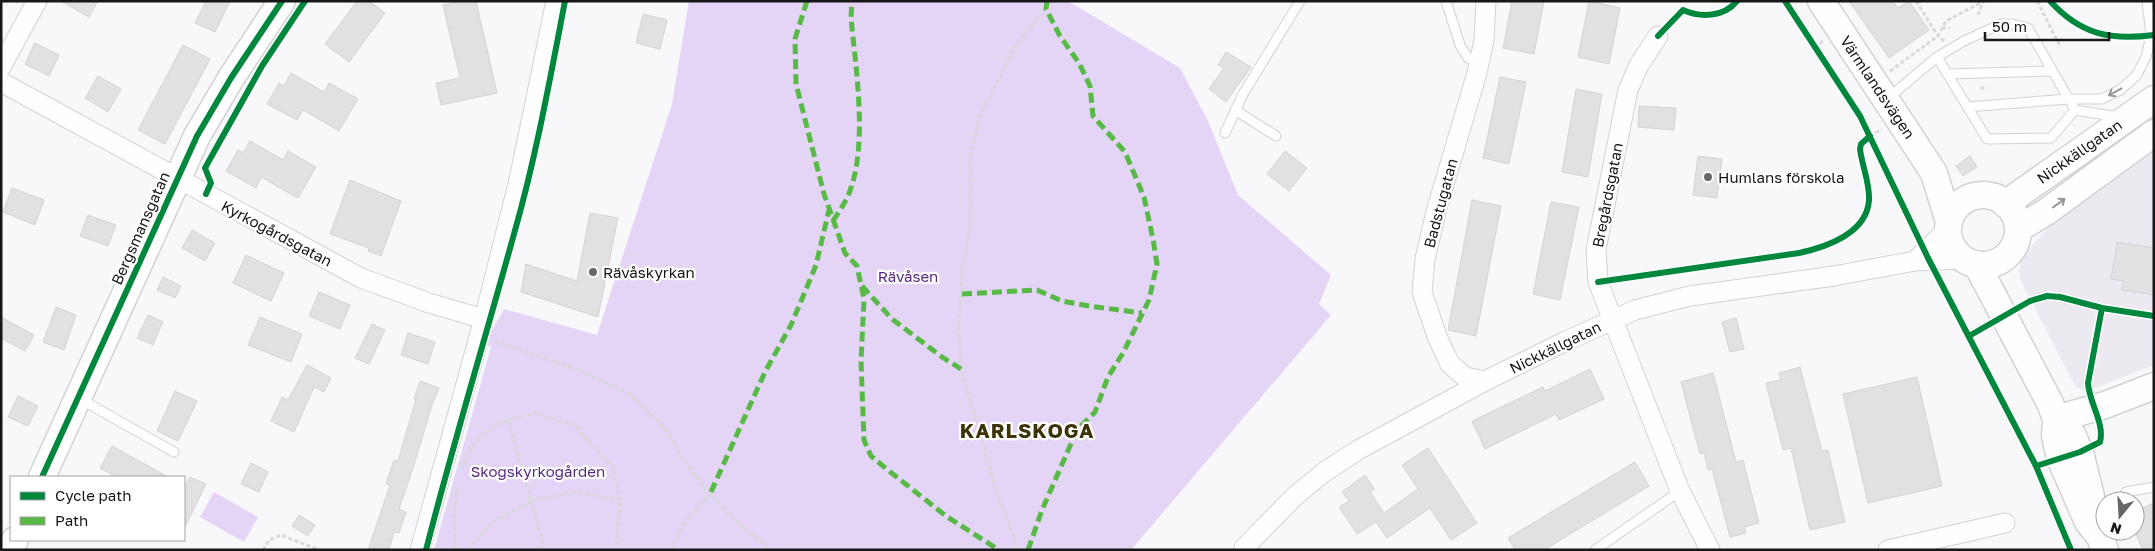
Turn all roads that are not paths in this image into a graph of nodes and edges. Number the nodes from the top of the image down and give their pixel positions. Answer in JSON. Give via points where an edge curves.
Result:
{"nodes":[{"id":1,"x":37,"y":1,"type":"edge"},
{"id":2,"x":282,"y":1,"type":"edge"},
{"id":3,"x":556,"y":1,"type":"edge"},
{"id":4,"x":1300,"y":1,"type":"edge"},
{"id":5,"x":1446,"y":1,"type":"edge"},
{"id":6,"x":1486,"y":1,"type":"edge"},
{"id":7,"x":1820,"y":1,"type":"edge"},
{"id":8,"x":2147,"y":1,"type":"edge"},
{"id":9,"x":1658,"y":36,"type":"dead end"},
{"id":10,"x":2150,"y":55,"type":"edge"},
{"id":11,"x":1937,"y":57,"type":"junction"},
{"id":12,"x":1480,"y":62,"type":"junction"},
{"id":13,"x":1,"y":67,"type":"edge"},
{"id":14,"x":2052,"y":71,"type":"junction"},
{"id":15,"x":1947,"y":74,"type":"junction"},
{"id":16,"x":1,"y":82,"type":"edge"},
{"id":17,"x":2068,"y":99,"type":"junction"},
{"id":18,"x":1886,"y":100,"type":"junction"},
{"id":19,"x":1967,"y":107,"type":"junction"},
{"id":20,"x":1235,"y":110,"type":"junction"},
{"id":21,"x":2075,"y":110,"type":"junction"},
{"id":22,"x":2144,"y":118,"type":"edge"},
{"id":23,"x":1225,"y":133,"type":"dead end"},
{"id":24,"x":1276,"y":136,"type":"dead end"},
{"id":25,"x":1934,"y":173,"type":"junction"},
{"id":26,"x":176,"y":178,"type":"junction"},
{"id":27,"x":1994,"y":200,"type":"junction"},
{"id":28,"x":1949,"y":225,"type":"junction"},
{"id":29,"x":2018,"y":229,"type":"junction"},
{"id":30,"x":2006,"y":256,"type":"junction"},
{"id":31,"x":1916,"y":261,"type":"junction"},
{"id":32,"x":1970,"y":262,"type":"junction"},
{"id":33,"x":484,"y":319,"type":"junction"},
{"id":34,"x":1612,"y":320,"type":"junction"},
{"id":35,"x":1485,"y":381,"type":"junction"},
{"id":36,"x":2154,"y":386,"type":"edge"},
{"id":37,"x":77,"y":398,"type":"junction"},
{"id":38,"x":2053,"y":411,"type":"junction"},
{"id":39,"x":174,"y":452,"type":"dead end"},
{"id":40,"x":42,"y":476,"type":"edge"},
{"id":41,"x":2154,"y":487,"type":"edge"},
{"id":42,"x":1680,"y":491,"type":"junction"},
{"id":43,"x":2132,"y":491,"type":"edge"},
{"id":44,"x":2005,"y":523,"type":"dead end"},
{"id":45,"x":2103,"y":543,"type":"edge"},
{"id":46,"x":1245,"y":549,"type":"edge"},
{"id":47,"x":420,"y":550,"type":"edge"},
{"id":48,"x":1595,"y":550,"type":"edge"},
{"id":49,"x":1710,"y":550,"type":"edge"},
{"id":50,"x":1888,"y":550,"type":"edge"}],
"edges":[{"from":1,"to":13,"type":"street"},
{"from":2,"to":26,"type":"street","name":"Bergsmansgatan","via":[[231,78]]},
{"from":3,"to":33,"type":"street","via":[[519,180]]},
{"from":4,"to":20,"type":"lane"},
{"from":5,"to":12,"type":"lane","via":[[1460,45],[1468,58]]},
{"from":6,"to":12,"type":"street","name":"Badstugatan"},
{"from":7,"to":18,"type":"street","name":"Värmlandsvägen"},
{"from":8,"to":10,"type":"lane"},
{"from":9,"to":34,"type":"street","name":"Bregårdsgatan","via":[[1639,65],[1628,90],[1596,250],[1598,282]]},
{"from":10,"to":17,"type":"lane","one_way":true,"via":[[2136,76],[2120,90],[2102,99]]},
{"from":11,"to":14,"type":"lane","via":[[2001,24],[2012,24],[2028,28]]},
{"from":11,"to":15,"type":"lane"},
{"from":11,"to":18,"type":"lane"},
{"from":12,"to":35,"type":"street","name":"Badstugatan","via":[[1437,208],[1425,259],[1422,292],[1450,364],[1466,377]]},
{"from":14,"to":15,"type":"lane"},
{"from":14,"to":17,"type":"lane"},
{"from":15,"to":19,"type":"lane"},
{"from":16,"to":26,"type":"street","name":"Kyrkogårdsgatan"},
{"from":17,"to":19,"type":"lane"},
{"from":17,"to":21,"type":"lane"},
{"from":18,"to":25,"type":"street","name":"Värmlandsvägen"},
{"from":19,"to":21,"type":"lane","via":[[1987,139],[2051,138]]},
{"from":20,"to":23,"type":"lane"},
{"from":20,"to":24,"type":"lane"},
{"from":21,"to":22,"type":"lane"},
{"from":22,"to":27,"type":"street","name":"Nickkällgatan"},
{"from":29,"to":22,"type":"street","name":"Nickkällgatan","one_way":true,"via":[[2046,212]]},
{"from":25,"to":27,"type":"street","name":"Värmlandsvägen","via":[[1954,185]]},
{"from":25,"to":28,"type":"street","name":"Värmlandsvägen"},
{"from":26,"to":33,"type":"street","name":"Kyrkogårdsgatan","via":[[361,278]]},
{"from":26,"to":37,"type":"street","name":"Bergsmansgatan"},
{"from":27,"to":28,"type":"street","via":[[1971,198],[1960,204]]},
{"from":27,"to":29,"type":"street","via":[[2014,216]]},
{"from":28,"to":31,"type":"street"},
{"from":28,"to":32,"type":"street","via":[[1952,246]]},
{"from":29,"to":30,"type":"street","via":[[2015,243]]},
{"from":30,"to":32,"type":"street","via":[[1988,265]]},
{"from":30,"to":38,"type":"street","via":[[2003,285],[2043,369]]},
{"from":31,"to":32,"type":"street","name":"Nickkällgatan"},
{"from":31,"to":34,"type":"street","name":"Nickkällgatan","via":[[1690,296],[1634,310]]},
{"from":32,"to":38,"type":"street"},
{"from":33,"to":47,"type":"street"},
{"from":34,"to":35,"type":"street","name":"Nickkällgatan"},
{"from":34,"to":42,"type":"street","name":"Bregårdsgatan"},
{"from":35,"to":46,"type":"street","name":"Nickkällgatan","via":[[1403,424],[1324,473],[1294,497]]},
{"from":36,"to":38,"type":"street","via":[[2105,406]]},
{"from":37,"to":39,"type":"lane"},
{"from":37,"to":40,"type":"street","name":"Bergsmansgatan"},
{"from":38,"to":45,"type":"street","via":[[2060,458],[2088,522]]},
{"from":41,"to":43,"type":"lane"},
{"from":42,"to":48,"type":"lane"},
{"from":42,"to":49,"type":"street","name":"Bregårdsgatan"},
{"from":44,"to":50,"type":"street"}]}
